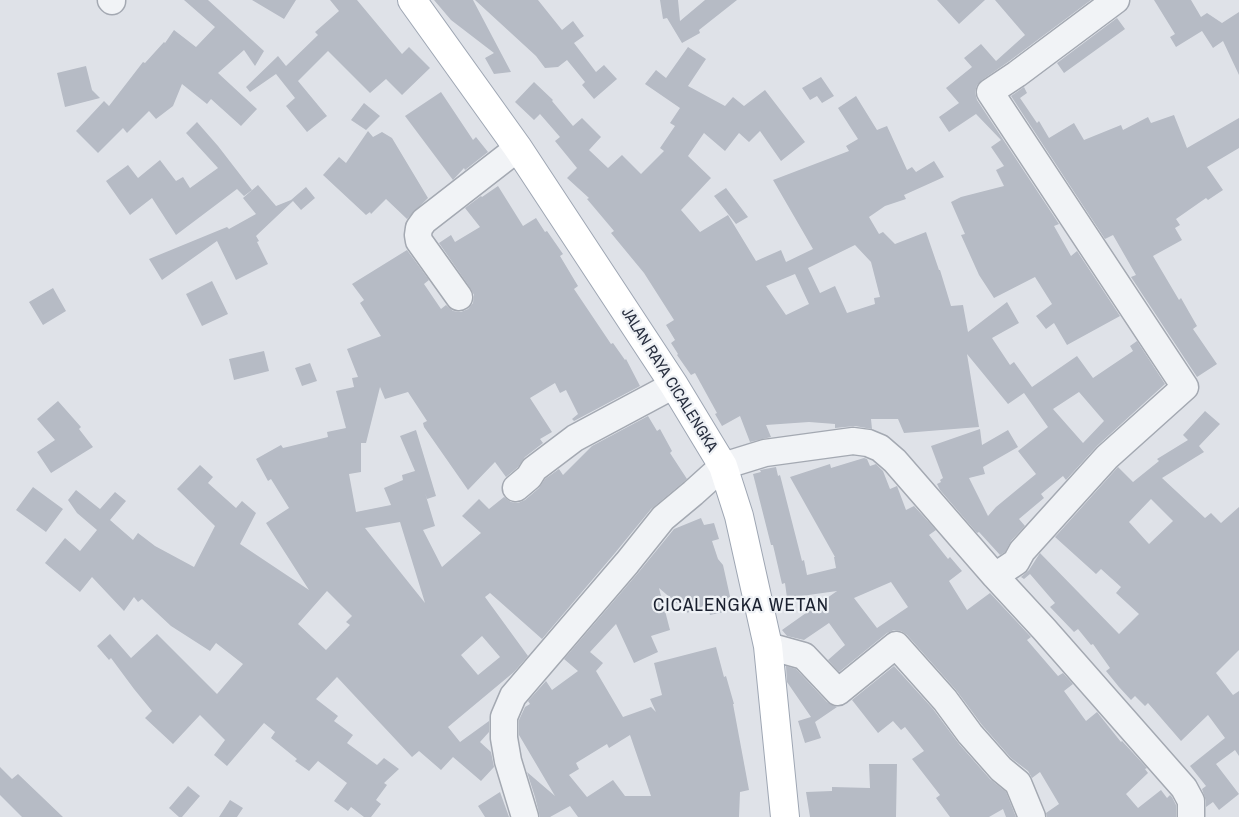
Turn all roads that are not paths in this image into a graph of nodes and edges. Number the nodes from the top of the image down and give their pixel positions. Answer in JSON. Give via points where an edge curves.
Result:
{"nodes":[{"id":1,"x":412,"y":0,"type":"edge"},
{"id":2,"x":1116,"y":0,"type":"edge"},
{"id":3,"x":518,"y":148,"type":"junction"},
{"id":4,"x":459,"y":297,"type":"dead end"},
{"id":5,"x":674,"y":385,"type":"junction"},
{"id":6,"x":723,"y":466,"type":"junction"},
{"id":7,"x":516,"y":488,"type":"dead end"},
{"id":8,"x":995,"y":576,"type":"junction"},
{"id":9,"x":768,"y":646,"type":"junction"},
{"id":10,"x":525,"y":817,"type":"edge"},
{"id":11,"x":785,"y":817,"type":"edge"},
{"id":12,"x":1032,"y":817,"type":"edge"},
{"id":13,"x":1191,"y":817,"type":"edge"}],
"edges":[{"from":1,"to":3,"type":"main road","name":"JALAN RAYA CICALENGKA"},
{"from":2,"to":8,"type":"street","via":[[990,92],[1185,386],[1107,457],[1022,551],[1016,562]]},
{"from":3,"to":4,"type":"street","via":[[419,228],[419,241]]},
{"from":3,"to":5,"type":"main road","name":"JALAN RAYA CICALENGKA"},
{"from":5,"to":6,"type":"main road","name":"JALAN RAYA CICALENGKA"},
{"from":5,"to":7,"type":"street","via":[[575,438],[534,469]]},
{"from":6,"to":8,"type":"street","via":[[773,452],[853,441],[868,443],[895,461]]},
{"from":6,"to":9,"type":"main road","name":"JALAN RAYA CICALENGKA","via":[[739,516]]},
{"from":6,"to":10,"type":"street","via":[[663,518],[513,696],[504,717],[504,738]]},
{"from":8,"to":13,"type":"street","via":[[1184,788],[1191,801]]},
{"from":9,"to":11,"type":"main road","name":"JALAN RAYA CICALENGKA"},
{"from":9,"to":12,"type":"street","via":[[804,656],[838,692],[896,645],[945,700],[970,734],[1018,783]]}]}
